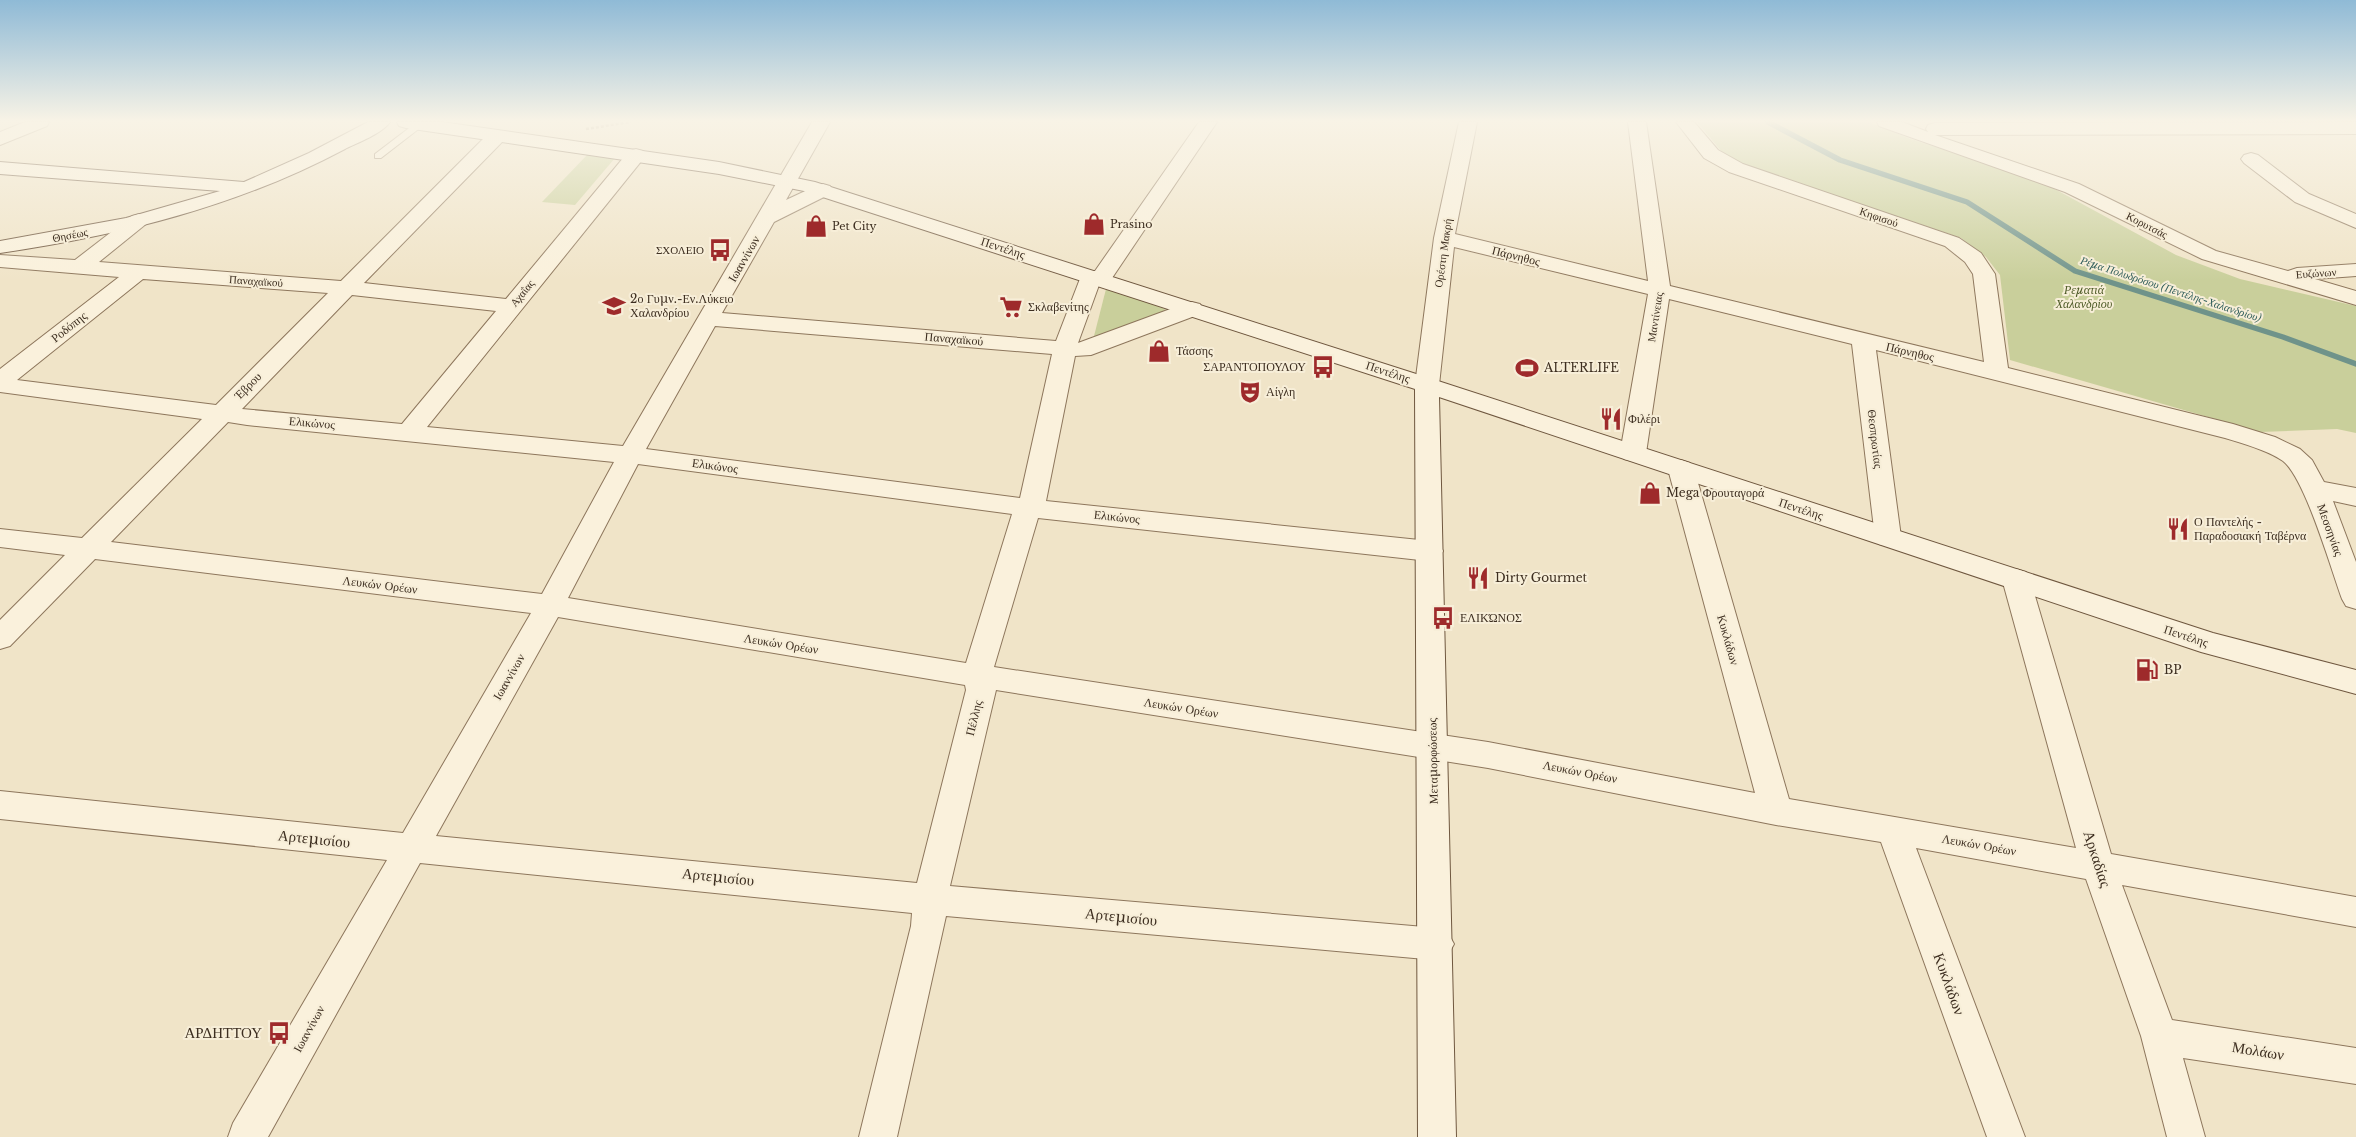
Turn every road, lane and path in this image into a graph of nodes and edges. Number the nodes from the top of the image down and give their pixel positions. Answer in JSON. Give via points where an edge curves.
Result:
{"nodes":[{"id":1,"x":93,"y":175,"type":"edge"},
{"id":2,"x":275,"y":175,"type":"edge"},
{"id":3,"x":458,"y":175,"type":"edge"},
{"id":4,"x":620,"y":175,"type":"edge"},
{"id":5,"x":753,"y":175,"type":"edge"},
{"id":6,"x":791,"y":175,"type":"edge"},
{"id":7,"x":1170,"y":175,"type":"edge"},
{"id":8,"x":1457,"y":175,"type":"edge"},
{"id":9,"x":1644,"y":175,"type":"edge"},
{"id":10,"x":1757,"y":175,"type":"edge"},
{"id":11,"x":2040,"y":175,"type":"edge"},
{"id":12,"x":2271,"y":175,"type":"edge"},
{"id":13,"x":788,"y":181,"type":"junction"},
{"id":14,"x":249,"y":187,"type":"junction"},
{"id":15,"x":823,"y":190,"type":"junction"},
{"id":16,"x":768,"y":217,"type":"junction"},
{"id":17,"x":139,"y":220,"type":"junction"},
{"id":18,"x":2356,"y":222,"type":"edge"},
{"id":19,"x":1444,"y":238,"type":"junction"},
{"id":20,"x":0,"y":247,"type":"edge"},
{"id":21,"x":0,"y":261,"type":"edge"},
{"id":22,"x":80,"y":267,"type":"junction"},
{"id":23,"x":2356,"y":270,"type":"edge"},
{"id":24,"x":138,"y":272,"type":"junction"},
{"id":25,"x":2275,"y":276,"type":"junction"},
{"id":26,"x":1096,"y":277,"type":"junction"},
{"id":27,"x":346,"y":288,"type":"junction"},
{"id":28,"x":1660,"y":290,"type":"junction"},
{"id":29,"x":2356,"y":298,"type":"edge"},
{"id":30,"x":512,"y":306,"type":"junction"},
{"id":31,"x":1192,"y":309,"type":"junction"},
{"id":32,"x":709,"y":319,"type":"junction"},
{"id":33,"x":1863,"y":341,"type":"junction"},
{"id":34,"x":1065,"y":348,"type":"junction"},
{"id":35,"x":1997,"y":372,"type":"junction"},
{"id":36,"x":0,"y":383,"type":"edge"},
{"id":37,"x":1427,"y":385,"type":"junction"},
{"id":38,"x":221,"y":413,"type":"junction"},
{"id":39,"x":409,"y":432,"type":"junction"},
{"id":40,"x":1633,"y":453,"type":"junction"},
{"id":41,"x":630,"y":455,"type":"junction"},
{"id":42,"x":1681,"y":469,"type":"junction"},
{"id":43,"x":2315,"y":489,"type":"junction"},
{"id":44,"x":2356,"y":497,"type":"edge"},
{"id":45,"x":1030,"y":508,"type":"junction"},
{"id":46,"x":1888,"y":537,"type":"junction"},
{"id":47,"x":0,"y":538,"type":"edge"},
{"id":48,"x":88,"y":548,"type":"junction"},
{"id":49,"x":1429,"y":551,"type":"junction"},
{"id":50,"x":2016,"y":579,"type":"junction"},
{"id":51,"x":2356,"y":599,"type":"edge"},
{"id":52,"x":550,"y":605,"type":"junction"},
{"id":53,"x":0,"y":638,"type":"edge"},
{"id":54,"x":977,"y":676,"type":"junction"},
{"id":55,"x":2356,"y":682,"type":"edge"},
{"id":56,"x":1433,"y":746,"type":"junction"},
{"id":57,"x":0,"y":805,"type":"edge"},
{"id":58,"x":1776,"y":811,"type":"junction"},
{"id":59,"x":1893,"y":830,"type":"junction"},
{"id":60,"x":410,"y":849,"type":"junction"},
{"id":61,"x":2098,"y":867,"type":"junction"},
{"id":62,"x":930,"y":898,"type":"junction"},
{"id":63,"x":2356,"y":912,"type":"edge"},
{"id":64,"x":1436,"y":944,"type":"junction"},
{"id":65,"x":2159,"y":1036,"type":"junction"},
{"id":66,"x":2356,"y":1066,"type":"edge"},
{"id":67,"x":248,"y":1137,"type":"edge"},
{"id":68,"x":878,"y":1137,"type":"edge"},
{"id":69,"x":1437,"y":1137,"type":"edge"},
{"id":70,"x":2006,"y":1137,"type":"edge"},
{"id":71,"x":2186,"y":1137,"type":"edge"}],
"edges":[{"from":1,"to":14,"type":"street"},
{"from":2,"to":14,"type":"street","name":"Θησέως"},
{"from":3,"to":27,"type":"street","name":"Έβρου"},
{"from":4,"to":30,"type":"street","name":"Αχαΐας"},
{"from":5,"to":13,"type":"street","name":"Πεντέλης"},
{"from":6,"to":13,"type":"street","name":"Ιωαννίνων"},
{"from":7,"to":26,"type":"street","name":"Πέλλης"},
{"from":8,"to":19,"type":"street","name":"Ορέστη Μακρή"},
{"from":9,"to":28,"type":"street","name":"Μαντίνειας"},
{"from":10,"to":35,"type":"street","name":"Κηφισού","via":[[1952,242],[1973,258],[1984,274]]},
{"from":11,"to":25,"type":"street","name":"Κορυτσάς","via":[[2194,249]]},
{"from":12,"to":18,"type":"street","via":[[2302,198]]},
{"from":13,"to":15,"type":"street","name":"Πεντέλης"},
{"from":13,"to":16,"type":"street","name":"Ιωαννίνων"},
{"from":14,"to":17,"type":"street","name":"Θησέως"},
{"from":15,"to":16,"type":"street"},
{"from":15,"to":26,"type":"street","name":"Πεντέλης"},
{"from":16,"to":32,"type":"street","name":"Ιωαννίνων"},
{"from":17,"to":20,"type":"street","name":"Θησέως"},
{"from":17,"to":22,"type":"street","name":"Θησέως"},
{"from":19,"to":28,"type":"street","name":"Πάρνηθος"},
{"from":19,"to":37,"type":"street","name":"Ορέστη Μακρή"},
{"from":21,"to":22,"type":"street","name":"Παναχαϊκού"},
{"from":22,"to":24,"type":"street","name":"Παναχαϊκού"},
{"from":23,"to":25,"type":"street","name":"Ευζώνων"},
{"from":24,"to":27,"type":"street","name":"Παναχαϊκού"},
{"from":24,"to":36,"type":"street","name":"Ροδόπης"},
{"from":25,"to":29,"type":"street","name":"Κορυτσάς"},
{"from":26,"to":31,"type":"street","name":"Πεντέλης"},
{"from":26,"to":34,"type":"street","name":"Πέλλης"},
{"from":27,"to":30,"type":"street","name":"Παναχαϊκού"},
{"from":27,"to":38,"type":"street","name":"Έβρου"},
{"from":28,"to":33,"type":"street","name":"Πάρνηθος"},
{"from":28,"to":40,"type":"street","name":"Μαντίνειας"},
{"from":30,"to":39,"type":"street","name":"Αχαΐας"},
{"from":31,"to":34,"type":"street","name":"Παναχαϊκού","via":[[1090,348]]},
{"from":31,"to":37,"type":"street","name":"Πεντέλης"},
{"from":32,"to":34,"type":"street","name":"Παναχαϊκού"},
{"from":32,"to":41,"type":"street","name":"Ιωαννίνων"},
{"from":33,"to":35,"type":"street","name":"Πάρνηθος"},
{"from":33,"to":46,"type":"street","name":"Θεσπρωτίας"},
{"from":34,"to":45,"type":"street","name":"Πέλλης"},
{"from":35,"to":43,"type":"street","name":"Πάρνηθος","via":[[2266,443],[2291,455],[2303,466]]},
{"from":36,"to":38,"type":"street","name":"Ελικώνος"},
{"from":37,"to":40,"type":"street","name":"Πεντέλης"},
{"from":37,"to":49,"type":"street","name":"Μεταμορφώσεως"},
{"from":38,"to":39,"type":"street","name":"Ελικώνος"},
{"from":38,"to":48,"type":"street","name":"Έβρου"},
{"from":39,"to":41,"type":"street","name":"Ελικώνος"},
{"from":40,"to":42,"type":"street","name":"Πεντέλης"},
{"from":41,"to":45,"type":"street","name":"Ελικώνος"},
{"from":41,"to":52,"type":"street","name":"Ιωαννίνων"},
{"from":42,"to":46,"type":"street","name":"Πεντέλης"},
{"from":42,"to":58,"type":"street","name":"Κυκλάδων"},
{"from":43,"to":44,"type":"street"},
{"from":43,"to":51,"type":"street","name":"Μεσσηνίας"},
{"from":45,"to":49,"type":"street","name":"Ελικώνος"},
{"from":45,"to":54,"type":"street","name":"Πέλλης","via":[[1023,518]]},
{"from":46,"to":50,"type":"street","name":"Πεντέλης"},
{"from":47,"to":48,"type":"street","name":"Λευκών Ορέων"},
{"from":48,"to":52,"type":"street","name":"Λευκών Ορέων"},
{"from":48,"to":53,"type":"street","name":"Έβρου"},
{"from":49,"to":56,"type":"street","name":"Μεταμορφώσεως"},
{"from":50,"to":55,"type":"street","name":"Πεντέλης","via":[[2210,644]]},
{"from":50,"to":61,"type":"street","name":"Αρκαδίας"},
{"from":52,"to":54,"type":"street","name":"Λευκών Ορέων"},
{"from":52,"to":60,"type":"street","name":"Ιωαννίνων"},
{"from":54,"to":56,"type":"street","name":"Λευκών Ορέων"},
{"from":54,"to":62,"type":"street","name":"Πέλλης","via":[[981,690]]},
{"from":56,"to":58,"type":"street","name":"Λευκών Ορέων"},
{"from":56,"to":64,"type":"street","name":"Μεταμορφώσεως"},
{"from":57,"to":60,"type":"street","name":"Αρτεμισίου"},
{"from":58,"to":59,"type":"street","name":"Λευκών Ορέων"},
{"from":59,"to":61,"type":"street","name":"Λευκών Ορέων"},
{"from":59,"to":70,"type":"street","name":"Κυκλάδων"},
{"from":60,"to":62,"type":"street","name":"Αρτεμισίου"},
{"from":60,"to":67,"type":"street","name":"Ιωαννίνων"},
{"from":61,"to":63,"type":"street","name":"Λευκών Ορέων"},
{"from":61,"to":65,"type":"street","name":"Αρκαδίας"},
{"from":62,"to":64,"type":"street","name":"Αρτεμισίου"},
{"from":62,"to":68,"type":"street","name":"Πέλλης","via":[[928,926]]},
{"from":64,"to":69,"type":"street","name":"Μεταμορφώσεως"},
{"from":65,"to":66,"type":"street","name":"Μολάων"},
{"from":65,"to":71,"type":"street","name":"Αρκαδίας"}]}
